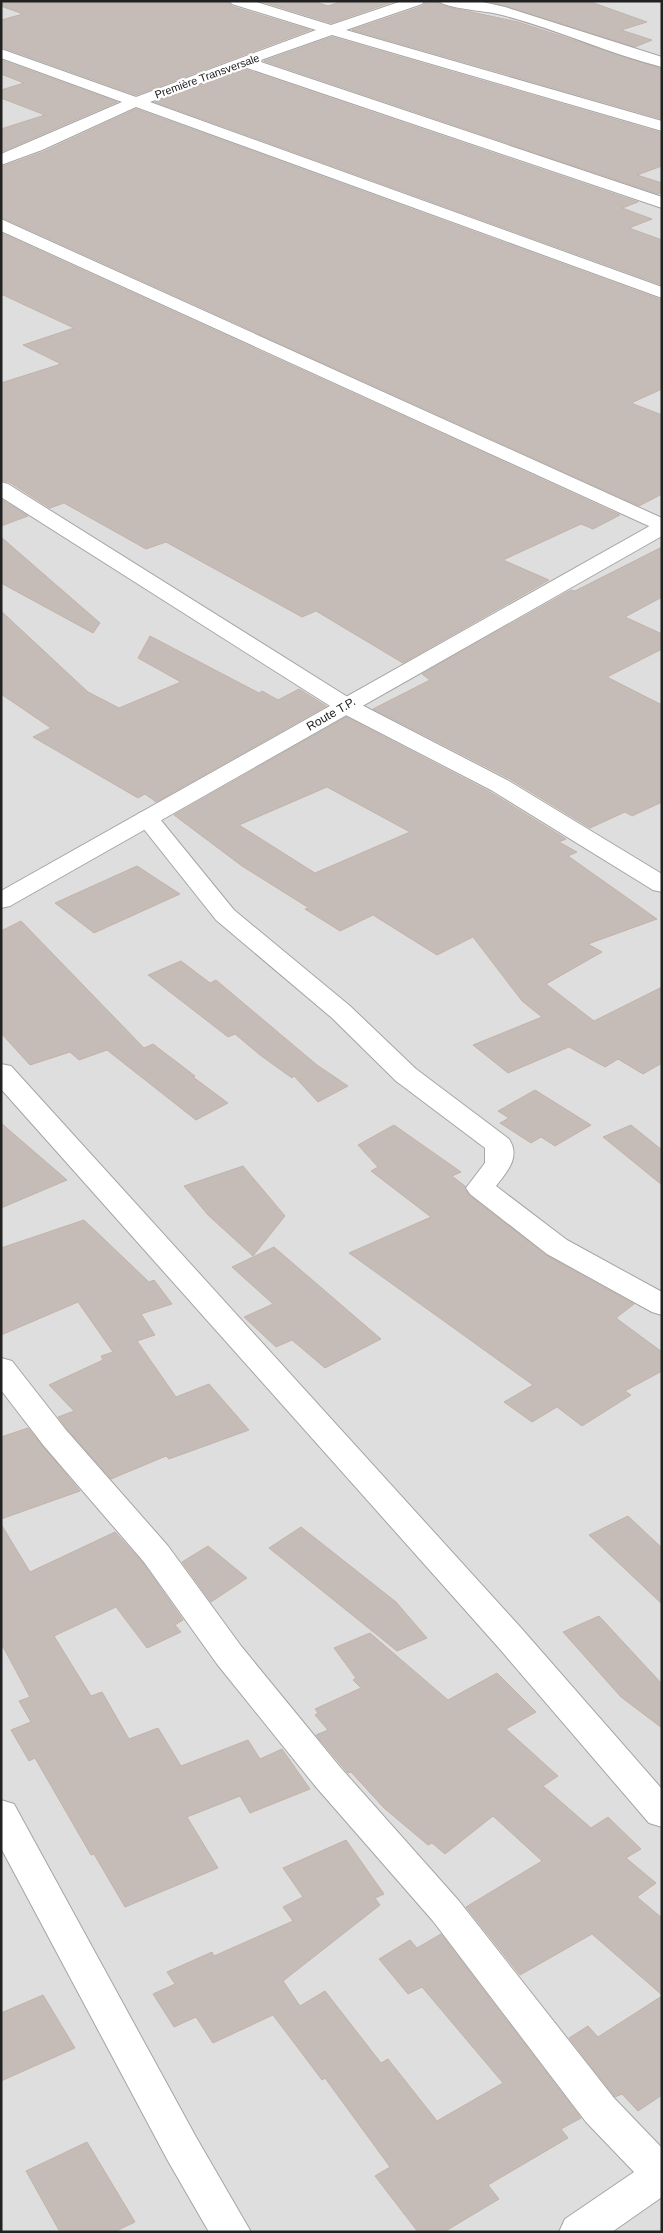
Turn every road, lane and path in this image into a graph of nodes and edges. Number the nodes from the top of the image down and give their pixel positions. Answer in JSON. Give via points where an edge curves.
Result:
{"nodes":[{"id":1,"x":237,"y":1,"type":"edge"},
{"id":2,"x":417,"y":1,"type":"edge"},
{"id":3,"x":446,"y":1,"type":"edge"},
{"id":4,"x":328,"y":31,"type":"junction"},
{"id":5,"x":1,"y":53,"type":"edge"},
{"id":6,"x":244,"y":62,"type":"junction"},
{"id":7,"x":662,"y":62,"type":"edge"},
{"id":8,"x":136,"y":102,"type":"junction"},
{"id":9,"x":662,"y":126,"type":"edge"},
{"id":10,"x":1,"y":160,"type":"edge"},
{"id":11,"x":662,"y":202,"type":"edge"},
{"id":12,"x":1,"y":224,"type":"edge"},
{"id":13,"x":662,"y":293,"type":"edge"},
{"id":14,"x":1,"y":488,"type":"edge"},
{"id":15,"x":662,"y":526,"type":"edge"},
{"id":16,"x":346,"y":706,"type":"junction"},
{"id":17,"x":147,"y":818,"type":"junction"},
{"id":18,"x":662,"y":885,"type":"edge"},
{"id":19,"x":1,"y":901,"type":"edge"},
{"id":20,"x":1,"y":1072,"type":"edge"},
{"id":21,"x":662,"y":1305,"type":"edge"},
{"id":22,"x":1,"y":1368,"type":"edge"},
{"id":23,"x":662,"y":1813,"type":"edge"},
{"id":24,"x":1,"y":1814,"type":"edge"},
{"id":25,"x":662,"y":2175,"type":"edge"},
{"id":26,"x":231,"y":2232,"type":"edge"},
{"id":27,"x":579,"y":2232,"type":"edge"}],
"edges":[{"from":1,"to":4,"type":"street"},
{"from":2,"to":4,"type":"street","name":"Première Transversale"},
{"from":3,"to":7,"type":"street","via":[[470,3],[509,14]]},
{"from":4,"to":6,"type":"street","name":"Première Transversale"},
{"from":4,"to":9,"type":"street"},
{"from":5,"to":8,"type":"street"},
{"from":6,"to":8,"type":"street","name":"Première Transversale"},
{"from":6,"to":11,"type":"street"},
{"from":8,"to":10,"type":"street","name":"Première Transversale"},
{"from":8,"to":13,"type":"street"},
{"from":12,"to":15,"type":"street"},
{"from":14,"to":16,"type":"street"},
{"from":15,"to":16,"type":"street","name":"Route T.P."},
{"from":16,"to":17,"type":"street","name":"Route T.P."},
{"from":16,"to":18,"type":"street","via":[[499,786]]},
{"from":17,"to":19,"type":"street","name":"Route T.P."},
{"from":17,"to":21,"type":"street","via":[[225,916],[341,1012],[406,1075],[499,1145],[499,1164],[480,1188],[557,1247]]},
{"from":20,"to":23,"type":"street","via":[[510,1638]]},
{"from":22,"to":25,"type":"street","via":[[55,1438],[156,1554],[229,1655],[322,1770],[446,1911],[600,2110]]},
{"from":24,"to":26,"type":"street","via":[[182,2149]]},
{"from":25,"to":27,"type":"street"}]}
